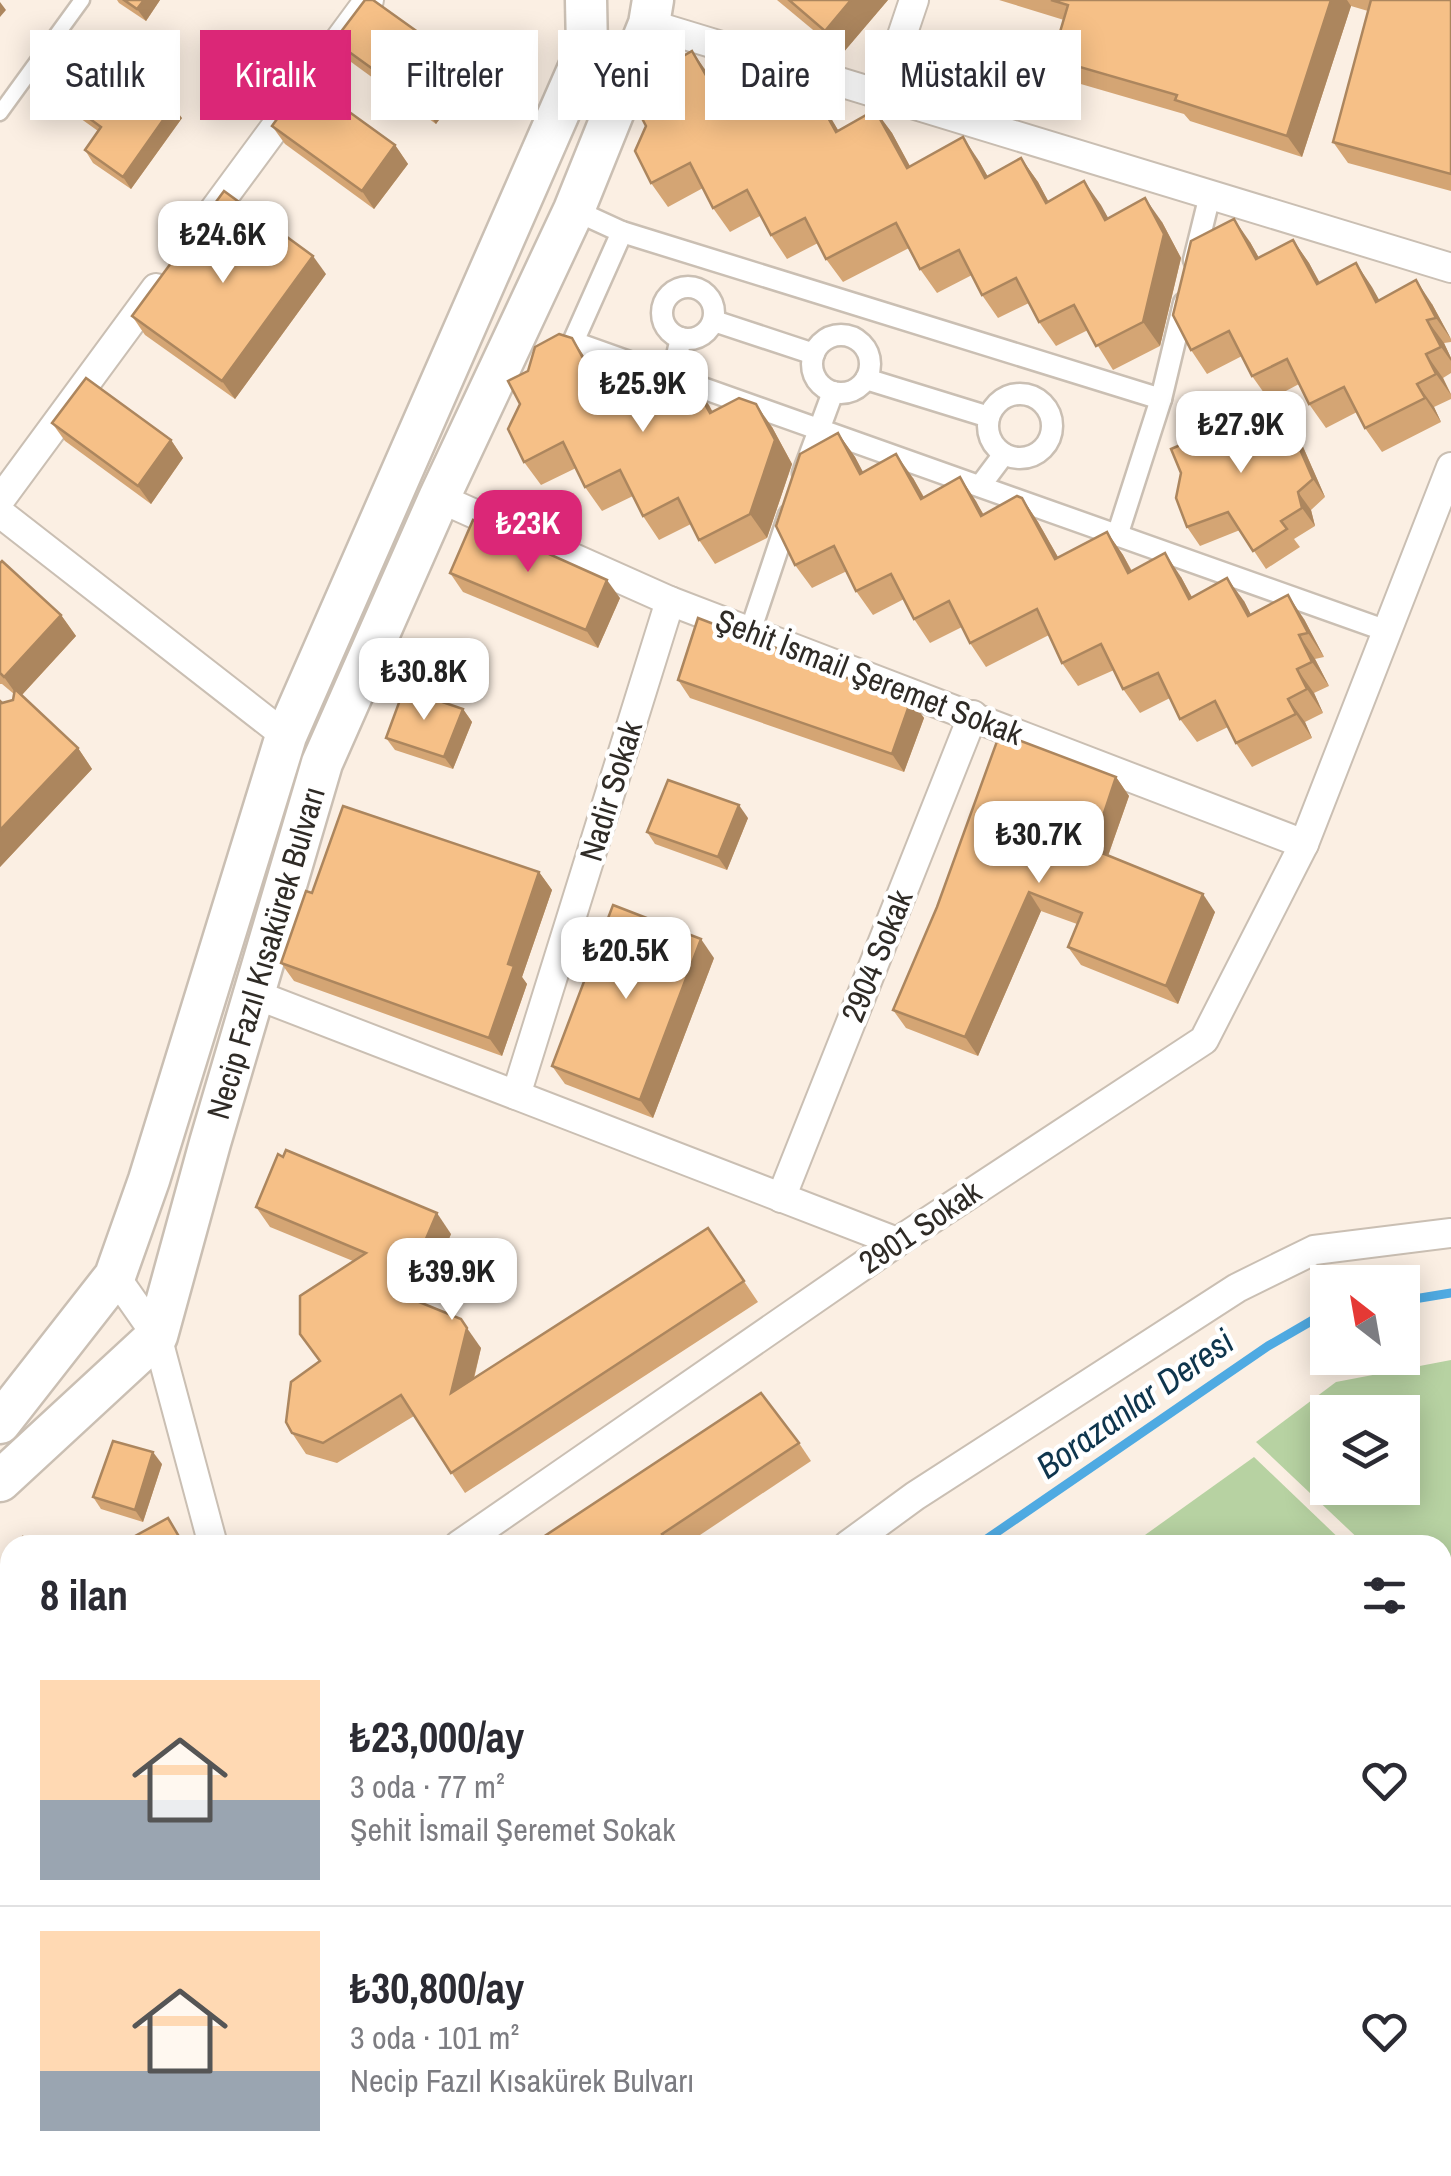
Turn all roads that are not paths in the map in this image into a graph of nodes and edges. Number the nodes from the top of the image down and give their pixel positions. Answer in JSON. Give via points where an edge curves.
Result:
{"nodes":[{"id":1,"x":82,"y":0,"type":"edge"},
{"id":2,"x":369,"y":0,"type":"edge"},
{"id":3,"x":586,"y":0,"type":"edge"},
{"id":4,"x":914,"y":0,"type":"edge"},
{"id":5,"x":651,"y":12,"type":"edge"},
{"id":6,"x":904,"y":30,"type":"edge"},
{"id":7,"x":865,"y":89,"type":"edge"},
{"id":8,"x":0,"y":114,"type":"edge"},
{"id":9,"x":965,"y":120,"type":"edge"},
{"id":10,"x":1210,"y":194,"type":"junction"},
{"id":11,"x":574,"y":210,"type":"junction"},
{"id":12,"x":622,"y":232,"type":"junction"},
{"id":13,"x":716,"y":260,"type":"junction"},
{"id":14,"x":1451,"y":268,"type":"edge"},
{"id":15,"x":702,"y":291,"type":"junction"},
{"id":16,"x":865,"y":307,"type":"junction"},
{"id":17,"x":714,"y":321,"type":"junction"},
{"id":18,"x":681,"y":338,"type":"junction"},
{"id":19,"x":854,"y":338,"type":"junction"},
{"id":20,"x":814,"y":354,"type":"junction"},
{"id":21,"x":1035,"y":359,"type":"junction"},
{"id":22,"x":672,"y":377,"type":"junction"},
{"id":23,"x":866,"y":379,"type":"junction"},
{"id":24,"x":833,"y":392,"type":"junction"},
{"id":25,"x":1029,"y":395,"type":"junction"},
{"id":26,"x":1162,"y":399,"type":"junction"},
{"id":27,"x":989,"y":417,"type":"junction"},
{"id":28,"x":818,"y":429,"type":"junction"},
{"id":29,"x":1004,"y":454,"type":"junction"},
{"id":30,"x":1451,"y":468,"type":"edge"},
{"id":31,"x":980,"y":486,"type":"junction"},
{"id":32,"x":440,"y":498,"type":"junction"},
{"id":33,"x":0,"y":500,"type":"edge"},
{"id":34,"x":0,"y":513,"type":"edge"},
{"id":35,"x":1117,"y":536,"type":"junction"},
{"id":36,"x":670,"y":601,"type":"junction"},
{"id":37,"x":1387,"y":631,"type":"junction"},
{"id":38,"x":750,"y":632,"type":"junction"},
{"id":39,"x":973,"y":715,"type":"junction"},
{"id":40,"x":286,"y":736,"type":"junction"},
{"id":41,"x":1304,"y":844,"type":"junction"},
{"id":42,"x":254,"y":994,"type":"junction"},
{"id":43,"x":516,"y":1095,"type":"junction"},
{"id":44,"x":781,"y":1198,"type":"junction"},
{"id":45,"x":1451,"y":1233,"type":"edge"},
{"id":46,"x":896,"y":1242,"type":"junction"},
{"id":47,"x":115,"y":1276,"type":"junction"},
{"id":48,"x":157,"y":1336,"type":"junction"},
{"id":49,"x":0,"y":1423,"type":"edge"},
{"id":50,"x":0,"y":1480,"type":"edge"},
{"id":51,"x":210,"y":1535,"type":"edge"},
{"id":52,"x":474,"y":1535,"type":"edge"},
{"id":53,"x":861,"y":1535,"type":"edge"}],
"edges":[{"from":1,"to":8,"type":"lane"},
{"from":2,"to":33,"type":"street"},
{"from":3,"to":40,"type":"main road","name":"Necip Fazıl Kısakürek Bulvarı","via":[[588,50]]},
{"from":4,"to":6,"type":"street"},
{"from":5,"to":7,"type":"street"},
{"from":5,"to":11,"type":"main road","name":"Necip Fazıl Kısakürek Bulvarı"},
{"from":9,"to":10,"type":"street"},
{"from":10,"to":14,"type":"street"},
{"from":10,"to":26,"type":"street"},
{"from":11,"to":12,"type":"street"},
{"from":11,"to":32,"type":"main road","name":"Necip Fazıl Kısakürek Bulvarı"},
{"from":12,"to":13,"type":"street"},
{"from":12,"to":22,"type":"street","via":[[573,342]]},
{"from":13,"to":15,"type":"street"},
{"from":13,"to":16,"type":"street"},
{"from":15,"to":17,"type":"street","via":[[713,305]]},
{"from":15,"to":18,"type":"street","via":[[684,288],[664,304],[668,330]]},
{"from":16,"to":19,"type":"street"},
{"from":16,"to":21,"type":"street"},
{"from":17,"to":18,"type":"street","via":[[704,334]]},
{"from":17,"to":20,"type":"street"},
{"from":18,"to":22,"type":"street"},
{"from":19,"to":20,"type":"street","via":[[826,339]]},
{"from":19,"to":23,"type":"street","via":[[867,352]]},
{"from":20,"to":24,"type":"street","via":[[817,382]]},
{"from":21,"to":25,"type":"street"},
{"from":21,"to":26,"type":"street"},
{"from":22,"to":28,"type":"street"},
{"from":23,"to":24,"type":"street","via":[[851,391]]},
{"from":23,"to":27,"type":"street"},
{"from":24,"to":28,"type":"street"},
{"from":25,"to":27,"type":"street","via":[[1000,400]]},
{"from":25,"to":29,"type":"street","via":[[1051,416],[1050,438],[1036,454]]},
{"from":26,"to":35,"type":"street"},
{"from":27,"to":29,"type":"street","via":[[990,437]]},
{"from":28,"to":31,"type":"street"},
{"from":28,"to":38,"type":"street"},
{"from":29,"to":31,"type":"street"},
{"from":30,"to":37,"type":"street","name":"2901 Sokak"},
{"from":31,"to":35,"type":"street"},
{"from":32,"to":36,"type":"street","name":"Şehit İsmail Şeremet Sokak"},
{"from":32,"to":42,"type":"main road","name":"Necip Fazıl Kısakürek Bulvarı","via":[[322,763]]},
{"from":34,"to":40,"type":"street"},
{"from":35,"to":37,"type":"street"},
{"from":36,"to":38,"type":"street","name":"Şehit İsmail Şeremet Sokak"},
{"from":36,"to":43,"type":"street","name":"Nadir Sokak"},
{"from":37,"to":41,"type":"street","name":"2901 Sokak"},
{"from":38,"to":39,"type":"street","name":"Şehit İsmail Şeremet Sokak"},
{"from":39,"to":41,"type":"street","name":"Şehit İsmail Şeremet Sokak"},
{"from":39,"to":44,"type":"street","name":"2904 Sokak"},
{"from":40,"to":47,"type":"main road","name":"Necip Fazıl Kısakürek Bulvarı"},
{"from":41,"to":46,"type":"street","name":"2901 Sokak","via":[[1204,1040]]},
{"from":42,"to":43,"type":"street"},
{"from":42,"to":48,"type":"main road","name":"Necip Fazıl Kısakürek Bulvarı"},
{"from":43,"to":44,"type":"street"},
{"from":44,"to":46,"type":"street"},
{"from":45,"to":53,"type":"street","via":[[1314,1250],[1237,1288]]},
{"from":46,"to":52,"type":"street","name":"2901 Sokak"},
{"from":47,"to":48,"type":"street"},
{"from":47,"to":49,"type":"main road","name":"Necip Fazıl Kısakürek Bulvarı"},
{"from":48,"to":50,"type":"main road"},
{"from":48,"to":51,"type":"street"}]}
